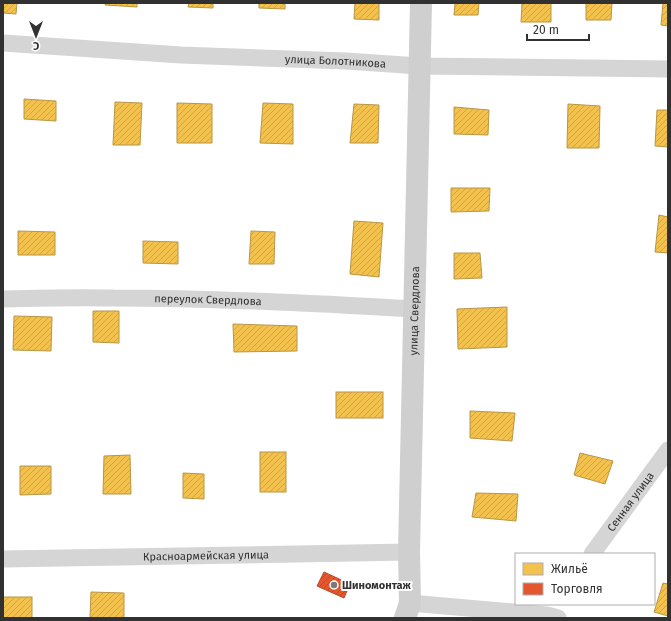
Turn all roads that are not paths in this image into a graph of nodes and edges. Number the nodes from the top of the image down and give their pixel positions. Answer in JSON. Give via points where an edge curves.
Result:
{"nodes":[{"id":1,"x":421,"y":3,"type":"edge"},
{"id":2,"x":3,"y":44,"type":"edge"},
{"id":3,"x":419,"y":66,"type":"junction"},
{"id":4,"x":668,"y":69,"type":"edge"},
{"id":5,"x":3,"y":299,"type":"edge"},
{"id":6,"x":414,"y":309,"type":"junction"},
{"id":7,"x":668,"y":450,"type":"edge"},
{"id":8,"x":408,"y":552,"type":"junction"},
{"id":9,"x":593,"y":553,"type":"edge"},
{"id":10,"x":3,"y":559,"type":"edge"},
{"id":11,"x":407,"y":610,"type":"edge"},
{"id":12,"x":554,"y":612,"type":"edge"}],
"edges":[{"from":1,"to":3,"type":"main road","name":"улица Свердлова"},
{"from":2,"to":3,"type":"street","name":"улица Болотникова"},
{"from":3,"to":4,"type":"street","name":"улица Болотникова"},
{"from":3,"to":6,"type":"main road","name":"улица Свердлова"},
{"from":5,"to":6,"type":"street","name":"переулок Свердлова","via":[[194,299]]},
{"from":6,"to":8,"type":"main road","name":"улица Свердлова"},
{"from":7,"to":9,"type":"street","name":"Сенная улица"},
{"from":8,"to":10,"type":"street","name":"Красноармейская улица"},
{"from":8,"to":11,"type":"main road","name":"улица Свердлова"},
{"from":11,"to":12,"type":"street"}]}
